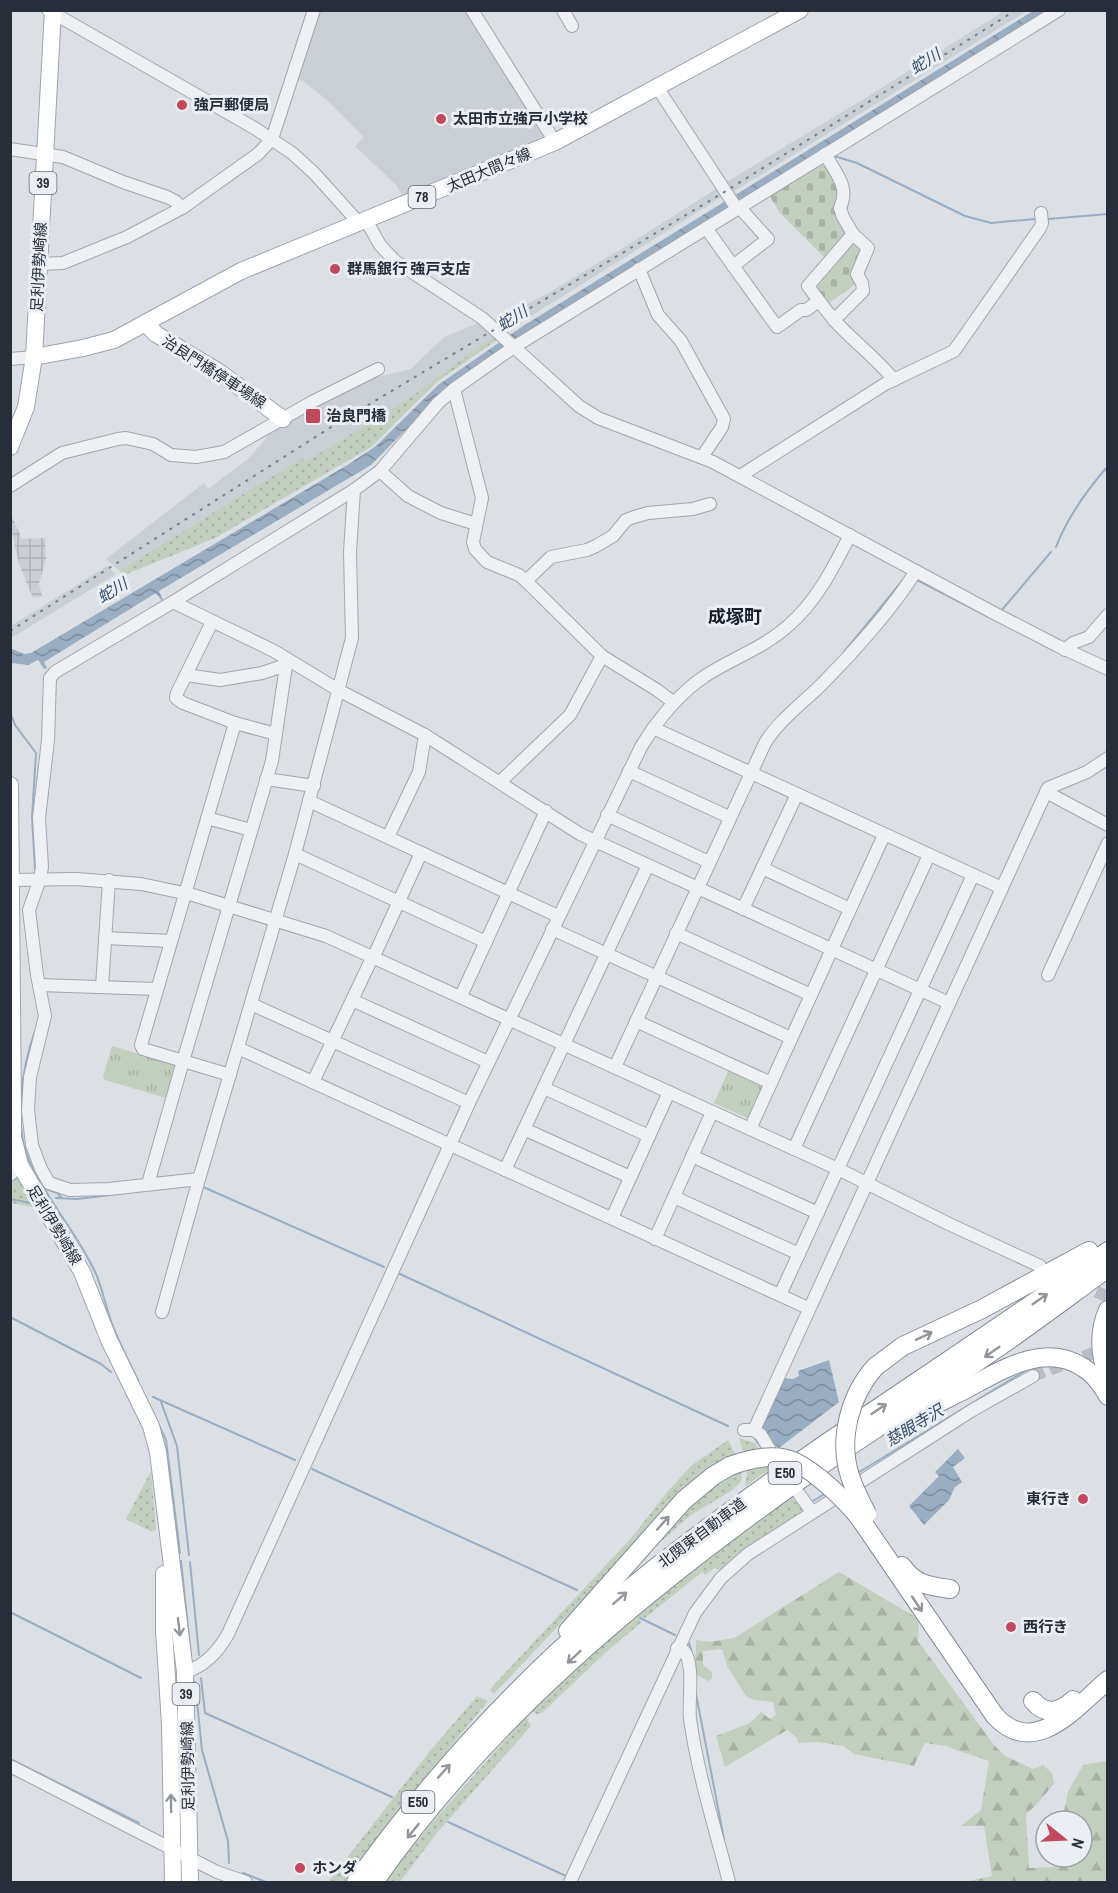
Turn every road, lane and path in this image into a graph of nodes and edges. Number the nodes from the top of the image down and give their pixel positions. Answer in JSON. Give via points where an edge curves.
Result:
{"nodes":[{"id":1,"x":36,"y":10,"type":"edge"},
{"id":2,"x":314,"y":10,"type":"edge"},
{"id":3,"x":472,"y":10,"type":"edge"},
{"id":4,"x":563,"y":10,"type":"edge"},
{"id":5,"x":800,"y":10,"type":"edge"},
{"id":6,"x":1059,"y":10,"type":"edge"},
{"id":7,"x":52,"y":12,"type":"edge"},
{"id":8,"x":572,"y":26,"type":"dead end"},
{"id":9,"x":657,"y":87,"type":"junction"},
{"id":10,"x":272,"y":139,"type":"junction"},
{"id":11,"x":555,"y":142,"type":"junction"},
{"id":12,"x":10,"y":149,"type":"edge"},
{"id":13,"x":44,"y":154,"type":"junction"},
{"id":14,"x":825,"y":154,"type":"junction"},
{"id":15,"x":738,"y":207,"type":"junction"},
{"id":16,"x":182,"y":208,"type":"junction"},
{"id":17,"x":1041,"y":213,"type":"dead end"},
{"id":18,"x":363,"y":222,"type":"junction"},
{"id":19,"x":706,"y":228,"type":"junction"},
{"id":20,"x":854,"y":234,"type":"junction"},
{"id":21,"x":39,"y":264,"type":"junction"},
{"id":22,"x":733,"y":266,"type":"junction"},
{"id":23,"x":639,"y":269,"type":"junction"},
{"id":24,"x":819,"y":302,"type":"junction"},
{"id":25,"x":834,"y":320,"type":"junction"},
{"id":26,"x":146,"y":324,"type":"junction"},
{"id":27,"x":513,"y":346,"type":"junction"},
{"id":28,"x":34,"y":357,"type":"junction"},
{"id":29,"x":10,"y":359,"type":"edge"},
{"id":30,"x":378,"y":369,"type":"dead end"},
{"id":31,"x":894,"y":380,"type":"junction"},
{"id":32,"x":454,"y":389,"type":"junction"},
{"id":33,"x":283,"y":419,"type":"junction"},
{"id":34,"x":10,"y":447,"type":"edge"},
{"id":35,"x":702,"y":457,"type":"junction"},
{"id":36,"x":380,"y":471,"type":"junction"},
{"id":37,"x":740,"y":476,"type":"junction"},
{"id":38,"x":10,"y":486,"type":"edge"},
{"id":39,"x":354,"y":490,"type":"junction"},
{"id":40,"x":710,"y":504,"type":"dead end"},
{"id":41,"x":476,"y":524,"type":"junction"},
{"id":42,"x":850,"y":535,"type":"junction"},
{"id":43,"x":916,"y":571,"type":"junction"},
{"id":44,"x":526,"y":581,"type":"junction"},
{"id":45,"x":173,"y":602,"type":"junction"},
{"id":46,"x":1107,"y":615,"type":"edge"},
{"id":47,"x":212,"y":622,"type":"junction"},
{"id":48,"x":1065,"y":650,"type":"junction"},
{"id":49,"x":602,"y":656,"type":"junction"},
{"id":50,"x":286,"y":662,"type":"junction"},
{"id":51,"x":1107,"y":669,"type":"edge"},
{"id":52,"x":186,"y":675,"type":"junction"},
{"id":53,"x":340,"y":691,"type":"junction"},
{"id":54,"x":673,"y":702,"type":"junction"},
{"id":55,"x":235,"y":723,"type":"junction"},
{"id":56,"x":653,"y":728,"type":"junction"},
{"id":57,"x":276,"y":734,"type":"junction"},
{"id":58,"x":425,"y":735,"type":"junction"},
{"id":59,"x":1107,"y":758,"type":"edge"},
{"id":60,"x":629,"y":771,"type":"junction"},
{"id":61,"x":750,"y":773,"type":"junction"},
{"id":62,"x":266,"y":779,"type":"junction"},
{"id":63,"x":500,"y":782,"type":"junction"},
{"id":64,"x":10,"y":785,"type":"edge"},
{"id":65,"x":314,"y":786,"type":"junction"},
{"id":66,"x":1046,"y":792,"type":"junction"},
{"id":67,"x":797,"y":794,"type":"junction"},
{"id":68,"x":309,"y":801,"type":"junction"},
{"id":69,"x":546,"y":811,"type":"junction"},
{"id":70,"x":607,"y":815,"type":"junction"},
{"id":71,"x":207,"y":818,"type":"junction"},
{"id":72,"x":729,"y":818,"type":"junction"},
{"id":73,"x":1107,"y":825,"type":"edge"},
{"id":74,"x":251,"y":830,"type":"junction"},
{"id":75,"x":884,"y":835,"type":"junction"},
{"id":76,"x":388,"y":837,"type":"junction"},
{"id":77,"x":595,"y":841,"type":"junction"},
{"id":78,"x":1107,"y":843,"type":"edge"},
{"id":79,"x":422,"y":853,"type":"junction"},
{"id":80,"x":295,"y":854,"type":"junction"},
{"id":81,"x":929,"y":855,"type":"junction"},
{"id":82,"x":709,"y":862,"type":"junction"},
{"id":83,"x":648,"y":865,"type":"junction"},
{"id":84,"x":762,"y":868,"type":"junction"},
{"id":85,"x":973,"y":875,"type":"junction"},
{"id":86,"x":40,"y":879,"type":"junction"},
{"id":87,"x":13,"y":880,"type":"junction"},
{"id":88,"x":109,"y":880,"type":"junction"},
{"id":89,"x":697,"y":888,"type":"junction"},
{"id":90,"x":1002,"y":888,"type":"junction"},
{"id":91,"x":185,"y":893,"type":"junction"},
{"id":92,"x":509,"y":893,"type":"junction"},
{"id":93,"x":399,"y":902,"type":"junction"},
{"id":94,"x":229,"y":906,"type":"junction"},
{"id":95,"x":743,"y":909,"type":"junction"},
{"id":96,"x":850,"y":909,"type":"junction"},
{"id":97,"x":558,"y":916,"type":"junction"},
{"id":98,"x":276,"y":920,"type":"junction"},
{"id":99,"x":552,"y":929,"type":"junction"},
{"id":100,"x":676,"y":933,"type":"junction"},
{"id":101,"x":105,"y":938,"type":"junction"},
{"id":102,"x":171,"y":941,"type":"junction"},
{"id":103,"x":486,"y":942,"type":"junction"},
{"id":104,"x":832,"y":950,"type":"junction"},
{"id":105,"x":606,"y":954,"type":"junction"},
{"id":106,"x":374,"y":956,"type":"junction"},
{"id":107,"x":876,"y":970,"type":"junction"},
{"id":108,"x":1048,"y":975,"type":"dead end"},
{"id":109,"x":656,"y":977,"type":"junction"},
{"id":110,"x":11,"y":978,"type":"edge"},
{"id":111,"x":39,"y":985,"type":"junction"},
{"id":112,"x":102,"y":987,"type":"junction"},
{"id":113,"x":157,"y":989,"type":"junction"},
{"id":114,"x":921,"y":991,"type":"junction"},
{"id":115,"x":811,"y":995,"type":"junction"},
{"id":116,"x":461,"y":996,"type":"junction"},
{"id":117,"x":352,"y":1000,"type":"junction"},
{"id":118,"x":949,"y":1003,"type":"junction"},
{"id":119,"x":251,"y":1004,"type":"junction"},
{"id":120,"x":509,"y":1018,"type":"junction"},
{"id":121,"x":636,"y":1021,"type":"junction"},
{"id":122,"x":791,"y":1038,"type":"junction"},
{"id":123,"x":332,"y":1041,"type":"junction"},
{"id":124,"x":564,"y":1044,"type":"junction"},
{"id":125,"x":238,"y":1048,"type":"junction"},
{"id":126,"x":25,"y":1058,"type":"junction"},
{"id":127,"x":183,"y":1061,"type":"junction"},
{"id":128,"x":488,"y":1062,"type":"junction"},
{"id":129,"x":615,"y":1067,"type":"junction"},
{"id":130,"x":230,"y":1075,"type":"junction"},
{"id":131,"x":313,"y":1082,"type":"junction"},
{"id":132,"x":771,"y":1083,"type":"junction"},
{"id":133,"x":544,"y":1088,"type":"junction"},
{"id":134,"x":669,"y":1092,"type":"junction"},
{"id":135,"x":469,"y":1103,"type":"junction"},
{"id":136,"x":712,"y":1112,"type":"junction"},
{"id":137,"x":524,"y":1129,"type":"junction"},
{"id":138,"x":750,"y":1129,"type":"junction"},
{"id":139,"x":649,"y":1136,"type":"junction"},
{"id":140,"x":450,"y":1145,"type":"junction"},
{"id":141,"x":794,"y":1149,"type":"junction"},
{"id":142,"x":692,"y":1156,"type":"junction"},
{"id":143,"x":838,"y":1169,"type":"junction"},
{"id":144,"x":15,"y":1170,"type":"edge"},
{"id":145,"x":505,"y":1170,"type":"junction"},
{"id":146,"x":630,"y":1177,"type":"junction"},
{"id":147,"x":199,"y":1179,"type":"junction"},
{"id":148,"x":866,"y":1182,"type":"junction"},
{"id":149,"x":148,"y":1185,"type":"junction"},
{"id":150,"x":674,"y":1197,"type":"junction"},
{"id":151,"x":818,"y":1213,"type":"junction"},
{"id":152,"x":612,"y":1218,"type":"junction"},
{"id":153,"x":655,"y":1239,"type":"junction"},
{"id":154,"x":1107,"y":1239,"type":"edge"},
{"id":155,"x":1107,"y":1251,"type":"edge"},
{"id":156,"x":799,"y":1254,"type":"junction"},
{"id":157,"x":1041,"y":1266,"type":"dead end"},
{"id":158,"x":1107,"y":1268,"type":"edge"},
{"id":159,"x":780,"y":1295,"type":"junction"},
{"id":160,"x":808,"y":1308,"type":"junction"},
{"id":161,"x":1107,"y":1310,"type":"edge"},
{"id":162,"x":162,"y":1312,"type":"dead end"},
{"id":163,"x":1107,"y":1375,"type":"edge"},
{"id":164,"x":1033,"y":1376,"type":"tunnel mouth"},
{"id":165,"x":1107,"y":1396,"type":"edge"},
{"id":166,"x":778,"y":1464,"type":"dead end"},
{"id":167,"x":801,"y":1486,"type":"junction"},
{"id":168,"x":164,"y":1507,"type":"junction"},
{"id":169,"x":812,"y":1512,"type":"junction"},
{"id":170,"x":864,"y":1517,"type":"junction"},
{"id":171,"x":950,"y":1589,"type":"dead end"},
{"id":172,"x":678,"y":1648,"type":"junction"},
{"id":173,"x":166,"y":1658,"type":"junction"},
{"id":174,"x":1107,"y":1669,"type":"edge"},
{"id":175,"x":185,"y":1672,"type":"junction"},
{"id":176,"x":1107,"y":1680,"type":"edge"},
{"id":177,"x":1034,"y":1701,"type":"dead end"},
{"id":178,"x":170,"y":1724,"type":"junction"},
{"id":179,"x":486,"y":1725,"type":"junction"},
{"id":180,"x":10,"y":1766,"type":"edge"},
{"id":181,"x":173,"y":1848,"type":"junction"},
{"id":182,"x":190,"y":1858,"type":"junction"},
{"id":183,"x":173,"y":1882,"type":"edge"},
{"id":184,"x":190,"y":1882,"type":"edge"},
{"id":185,"x":246,"y":1882,"type":"edge"},
{"id":186,"x":356,"y":1882,"type":"edge"},
{"id":187,"x":374,"y":1882,"type":"edge"},
{"id":188,"x":570,"y":1882,"type":"edge"},
{"id":189,"x":729,"y":1882,"type":"edge"}],
"edges":[{"from":1,"to":7,"type":"street"},
{"from":2,"to":10,"type":"street"},
{"from":3,"to":11,"type":"street"},
{"from":4,"to":8,"type":"street"},
{"from":5,"to":9,"type":"main road","name":"太田大間々線","number":"78"},
{"from":6,"to":14,"type":"street"},
{"from":7,"to":10,"type":"street"},
{"from":7,"to":13,"type":"main road","name":"足利伊勢崎線","number":"39"},
{"from":9,"to":11,"type":"main road","name":"太田大間々線","number":"78"},
{"from":9,"to":15,"type":"street"},
{"from":10,"to":16,"type":"street","via":[[258,154]]},
{"from":10,"to":18,"type":"street","via":[[314,173]]},
{"from":11,"to":18,"type":"main road","name":"太田大間々線","number":"78"},
{"from":12,"to":13,"type":"street"},
{"from":13,"to":16,"type":"street","via":[[63,157],[167,197]]},
{"from":13,"to":21,"type":"main road","name":"足利伊勢崎線","number":"39"},
{"from":14,"to":15,"type":"street"},
{"from":14,"to":20,"type":"street","via":[[844,190],[840,208]]},
{"from":15,"to":19,"type":"street"},
{"from":15,"to":22,"type":"street","via":[[768,239]]},
{"from":16,"to":21,"type":"street","via":[[73,260]]},
{"from":17,"to":31,"type":"street","via":[[1040,228],[957,348]]},
{"from":18,"to":26,"type":"main road","name":"太田大間々線","number":"78","via":[[242,271]]},
{"from":18,"to":27,"type":"street","via":[[395,261],[482,318]]},
{"from":19,"to":22,"type":"street"},
{"from":19,"to":23,"type":"street"},
{"from":20,"to":24,"type":"street","via":[[808,286]]},
{"from":20,"to":25,"type":"street","via":[[868,248],[857,274],[863,291]]},
{"from":21,"to":28,"type":"main road","name":"足利伊勢崎線","number":"39"},
{"from":22,"to":24,"type":"street","via":[[777,327]]},
{"from":23,"to":27,"type":"street"},
{"from":23,"to":35,"type":"street","via":[[658,315],[681,341],[724,419]]},
{"from":24,"to":25,"type":"street"},
{"from":25,"to":31,"type":"street"},
{"from":26,"to":28,"type":"main road","name":"太田大間々線","number":"78","via":[[100,344]]},
{"from":26,"to":33,"type":"main road","name":"治良門橋停車場線"},
{"from":27,"to":32,"type":"street"},
{"from":27,"to":35,"type":"street","via":[[579,406],[598,418]]},
{"from":28,"to":29,"type":"street"},
{"from":28,"to":34,"type":"main road","name":"足利伊勢崎線","number":"39","via":[[26,407]]},
{"from":30,"to":33,"type":"street"},
{"from":31,"to":37,"type":"street"},
{"from":32,"to":36,"type":"street"},
{"from":32,"to":41,"type":"street","via":[[482,498]]},
{"from":33,"to":38,"type":"street","via":[[224,452],[196,457],[171,455],[153,444],[118,439],[62,453]]},
{"from":35,"to":37,"type":"street"},
{"from":36,"to":39,"type":"street"},
{"from":36,"to":41,"type":"street","via":[[408,496],[441,513]]},
{"from":37,"to":42,"type":"street"},
{"from":39,"to":45,"type":"street"},
{"from":39,"to":53,"type":"street","via":[[350,552],[352,638]]},
{"from":40,"to":44,"type":"street","via":[[634,517],[596,546],[550,557]]},
{"from":41,"to":44,"type":"street","via":[[473,542],[480,557]]},
{"from":42,"to":43,"type":"street"},
{"from":42,"to":54,"type":"street","via":[[804,611],[753,651],[706,675]]},
{"from":43,"to":48,"type":"street"},
{"from":43,"to":61,"type":"street","via":[[840,665],[770,735]]},
{"from":44,"to":49,"type":"street"},
{"from":45,"to":47,"type":"street"},
{"from":45,"to":86,"type":"street","via":[[50,678],[39,818]]},
{"from":46,"to":48,"type":"street","via":[[1089,637]]},
{"from":47,"to":50,"type":"street"},
{"from":47,"to":52,"type":"street"},
{"from":48,"to":51,"type":"street"},
{"from":49,"to":54,"type":"street"},
{"from":49,"to":63,"type":"street","via":[[570,715]]},
{"from":50,"to":52,"type":"street","via":[[262,673],[220,680]]},
{"from":50,"to":53,"type":"street"},
{"from":50,"to":57,"type":"street"},
{"from":52,"to":55,"type":"street","via":[[176,696],[178,700]]},
{"from":53,"to":58,"type":"street"},
{"from":53,"to":65,"type":"street"},
{"from":54,"to":56,"type":"street"},
{"from":55,"to":57,"type":"street"},
{"from":55,"to":71,"type":"street"},
{"from":56,"to":60,"type":"street"},
{"from":56,"to":61,"type":"street"},
{"from":57,"to":62,"type":"street"},
{"from":58,"to":63,"type":"street"},
{"from":58,"to":76,"type":"street","via":[[419,772]]},
{"from":59,"to":66,"type":"street"},
{"from":60,"to":70,"type":"street"},
{"from":60,"to":72,"type":"street"},
{"from":61,"to":67,"type":"street"},
{"from":61,"to":72,"type":"street"},
{"from":62,"to":65,"type":"street"},
{"from":62,"to":74,"type":"street"},
{"from":63,"to":69,"type":"street"},
{"from":64,"to":87,"type":"main road","name":"足利伊勢崎線","number":"39"},
{"from":65,"to":68,"type":"street"},
{"from":66,"to":73,"type":"street"},
{"from":66,"to":90,"type":"street"},
{"from":67,"to":75,"type":"street"},
{"from":67,"to":84,"type":"street"},
{"from":68,"to":76,"type":"street"},
{"from":68,"to":80,"type":"street"},
{"from":69,"to":77,"type":"street"},
{"from":69,"to":92,"type":"street"},
{"from":70,"to":77,"type":"street"},
{"from":70,"to":82,"type":"street"},
{"from":71,"to":74,"type":"street"},
{"from":71,"to":91,"type":"street"},
{"from":72,"to":82,"type":"street"},
{"from":74,"to":94,"type":"street"},
{"from":75,"to":81,"type":"street"},
{"from":75,"to":96,"type":"street"},
{"from":76,"to":79,"type":"street"},
{"from":77,"to":83,"type":"street"},
{"from":77,"to":97,"type":"street"},
{"from":78,"to":108,"type":"street"},
{"from":79,"to":92,"type":"street"},
{"from":79,"to":93,"type":"street"},
{"from":80,"to":93,"type":"street"},
{"from":80,"to":98,"type":"street"},
{"from":81,"to":85,"type":"street"},
{"from":81,"to":107,"type":"street"},
{"from":82,"to":89,"type":"street"},
{"from":83,"to":89,"type":"street"},
{"from":83,"to":105,"type":"street"},
{"from":84,"to":95,"type":"street"},
{"from":84,"to":96,"type":"street"},
{"from":85,"to":90,"type":"street"},
{"from":85,"to":114,"type":"street"},
{"from":86,"to":87,"type":"street"},
{"from":86,"to":88,"type":"street"},
{"from":86,"to":111,"type":"street","via":[[29,910]]},
{"from":87,"to":110,"type":"main road","name":"足利伊勢崎線","number":"39"},
{"from":88,"to":91,"type":"street"},
{"from":88,"to":101,"type":"street"},
{"from":89,"to":95,"type":"street"},
{"from":89,"to":100,"type":"street"},
{"from":90,"to":118,"type":"street"},
{"from":91,"to":94,"type":"street"},
{"from":91,"to":102,"type":"street"},
{"from":92,"to":97,"type":"street"},
{"from":92,"to":103,"type":"street"},
{"from":93,"to":103,"type":"street"},
{"from":93,"to":106,"type":"street"},
{"from":94,"to":98,"type":"street"},
{"from":94,"to":127,"type":"street"},
{"from":95,"to":104,"type":"street"},
{"from":96,"to":104,"type":"street"},
{"from":97,"to":99,"type":"street"},
{"from":98,"to":106,"type":"street"},
{"from":98,"to":119,"type":"street"},
{"from":99,"to":105,"type":"street"},
{"from":99,"to":120,"type":"street"},
{"from":100,"to":109,"type":"street"},
{"from":100,"to":115,"type":"street"},
{"from":101,"to":102,"type":"street"},
{"from":101,"to":112,"type":"street"},
{"from":102,"to":113,"type":"street"},
{"from":103,"to":116,"type":"street"},
{"from":104,"to":107,"type":"street"},
{"from":104,"to":115,"type":"street"},
{"from":105,"to":109,"type":"street"},
{"from":105,"to":124,"type":"street"},
{"from":106,"to":116,"type":"street"},
{"from":106,"to":117,"type":"street"},
{"from":107,"to":114,"type":"street"},
{"from":107,"to":141,"type":"street"},
{"from":109,"to":121,"type":"street"},
{"from":109,"to":122,"type":"street"},
{"from":110,"to":126,"type":"main road","name":"足利伊勢崎線","number":"39"},
{"from":111,"to":112,"type":"street"},
{"from":111,"to":126,"type":"street","via":[[45,1021]]},
{"from":112,"to":113,"type":"street"},
{"from":113,"to":127,"type":"street","via":[[141,1047]]},
{"from":114,"to":118,"type":"street"},
{"from":114,"to":143,"type":"street"},
{"from":115,"to":122,"type":"street"},
{"from":116,"to":120,"type":"street"},
{"from":117,"to":123,"type":"street"},
{"from":117,"to":128,"type":"street"},
{"from":118,"to":148,"type":"street"},
{"from":119,"to":123,"type":"street"},
{"from":119,"to":125,"type":"street"},
{"from":120,"to":124,"type":"street"},
{"from":120,"to":128,"type":"street"},
{"from":121,"to":129,"type":"street"},
{"from":121,"to":132,"type":"street"},
{"from":122,"to":132,"type":"street"},
{"from":123,"to":131,"type":"street"},
{"from":123,"to":135,"type":"street"},
{"from":124,"to":129,"type":"street"},
{"from":124,"to":133,"type":"street"},
{"from":125,"to":130,"type":"street"},
{"from":125,"to":131,"type":"street"},
{"from":126,"to":144,"type":"main road","name":"足利伊勢崎線","number":"39","via":[[13,1137]]},
{"from":126,"to":149,"type":"street","via":[[29,1130],[36,1158],[49,1183],[76,1190]]},
{"from":127,"to":130,"type":"street"},
{"from":127,"to":149,"type":"street"},
{"from":128,"to":135,"type":"street"},
{"from":129,"to":134,"type":"street"},
{"from":130,"to":147,"type":"street"},
{"from":131,"to":140,"type":"street"},
{"from":132,"to":138,"type":"street"},
{"from":133,"to":137,"type":"street"},
{"from":133,"to":139,"type":"street"},
{"from":134,"to":136,"type":"street"},
{"from":134,"to":139,"type":"street"},
{"from":135,"to":140,"type":"street"},
{"from":136,"to":138,"type":"street"},
{"from":136,"to":142,"type":"street"},
{"from":137,"to":145,"type":"street"},
{"from":137,"to":146,"type":"street"},
{"from":138,"to":141,"type":"street"},
{"from":139,"to":146,"type":"street"},
{"from":140,"to":145,"type":"street"},
{"from":140,"to":175,"type":"street","via":[[228,1634],[206,1663]]},
{"from":141,"to":143,"type":"street"},
{"from":142,"to":150,"type":"street"},
{"from":142,"to":151,"type":"street"},
{"from":143,"to":148,"type":"street"},
{"from":143,"to":151,"type":"street"},
{"from":144,"to":168,"type":"main road","name":"足利伊勢崎線","number":"39","via":[[76,1260],[151,1426]]},
{"from":145,"to":152,"type":"street"},
{"from":146,"to":152,"type":"street"},
{"from":147,"to":149,"type":"street"},
{"from":147,"to":162,"type":"street"},
{"from":148,"to":157,"type":"street"},
{"from":148,"to":160,"type":"street"},
{"from":150,"to":153,"type":"street"},
{"from":150,"to":156,"type":"street"},
{"from":151,"to":156,"type":"street"},
{"from":152,"to":153,"type":"street"},
{"from":153,"to":159,"type":"street"},
{"from":170,"to":154,"type":"highway","one_way":true,"bridge":true,"via":[[849,1474],[846,1443],[856,1396],[875,1367],[903,1346],[1020,1289]]},
{"from":179,"to":155,"type":"highway","name":"北関東自動車道","number":"E50","one_way":true,"via":[[577,1635],[675,1553],[775,1479]]},
{"from":156,"to":159,"type":"street"},
{"from":158,"to":167,"type":"highway","name":"北関東自動車道","number":"E50","one_way":true},
{"from":159,"to":160,"type":"street"},
{"from":160,"to":166,"type":"street","via":[[749,1430],[761,1435]]},
{"from":161,"to":163,"type":"highway","via":[[1101,1341]]},
{"from":164,"to":169,"type":"street"},
{"from":165,"to":167,"type":"highway","via":[[1093,1375],[1077,1364],[1053,1357],[1029,1360],[919,1413]]},
{"from":167,"to":169,"type":"street"},
{"from":167,"to":187,"type":"highway","name":"北関東自動車道","number":"E50","one_way":true,"via":[[676,1570],[572,1659],[462,1773]]},
{"from":168,"to":173,"type":"main road","name":"足利伊勢崎線","number":"39"},
{"from":168,"to":175,"type":"main road","name":"足利伊勢崎線","number":"39","one_way":true},
{"from":169,"to":172,"type":"street","via":[[748,1554],[721,1578],[695,1613]]},
{"from":170,"to":171,"type":"highway","via":[[912,1579]]},
{"from":170,"to":176,"type":"highway","one_way":true,"via":[[995,1716],[1010,1729],[1026,1734],[1052,1726]]},
{"from":179,"to":170,"type":"highway","one_way":true,"bridge":true,"via":[[684,1500],[730,1466],[758,1458],[794,1461]]},
{"from":172,"to":188,"type":"street"},
{"from":172,"to":189,"type":"street","via":[[689,1661],[689,1705],[699,1767]]},
{"from":173,"to":175,"type":"main road"},
{"from":173,"to":178,"type":"main road","name":"足利伊勢崎線","number":"39"},
{"from":174,"to":177,"type":"highway","via":[[1058,1711],[1044,1710]]},
{"from":175,"to":178,"type":"main road","via":[[173,1684]]},
{"from":175,"to":182,"type":"main road","name":"足利伊勢崎線","number":"39"},
{"from":181,"to":178,"type":"main road","name":"足利伊勢崎線","number":"39","one_way":true},
{"from":186,"to":179,"type":"highway","name":"北関東自動車道","number":"E50","one_way":true,"via":[[413,1808]]},
{"from":180,"to":181,"type":"street"},
{"from":181,"to":182,"type":"street"},
{"from":181,"to":183,"type":"main road","name":"足利伊勢崎線","number":"39"},
{"from":182,"to":184,"type":"main road","name":"足利伊勢崎線","number":"39"},
{"from":182,"to":185,"type":"street"}]}
